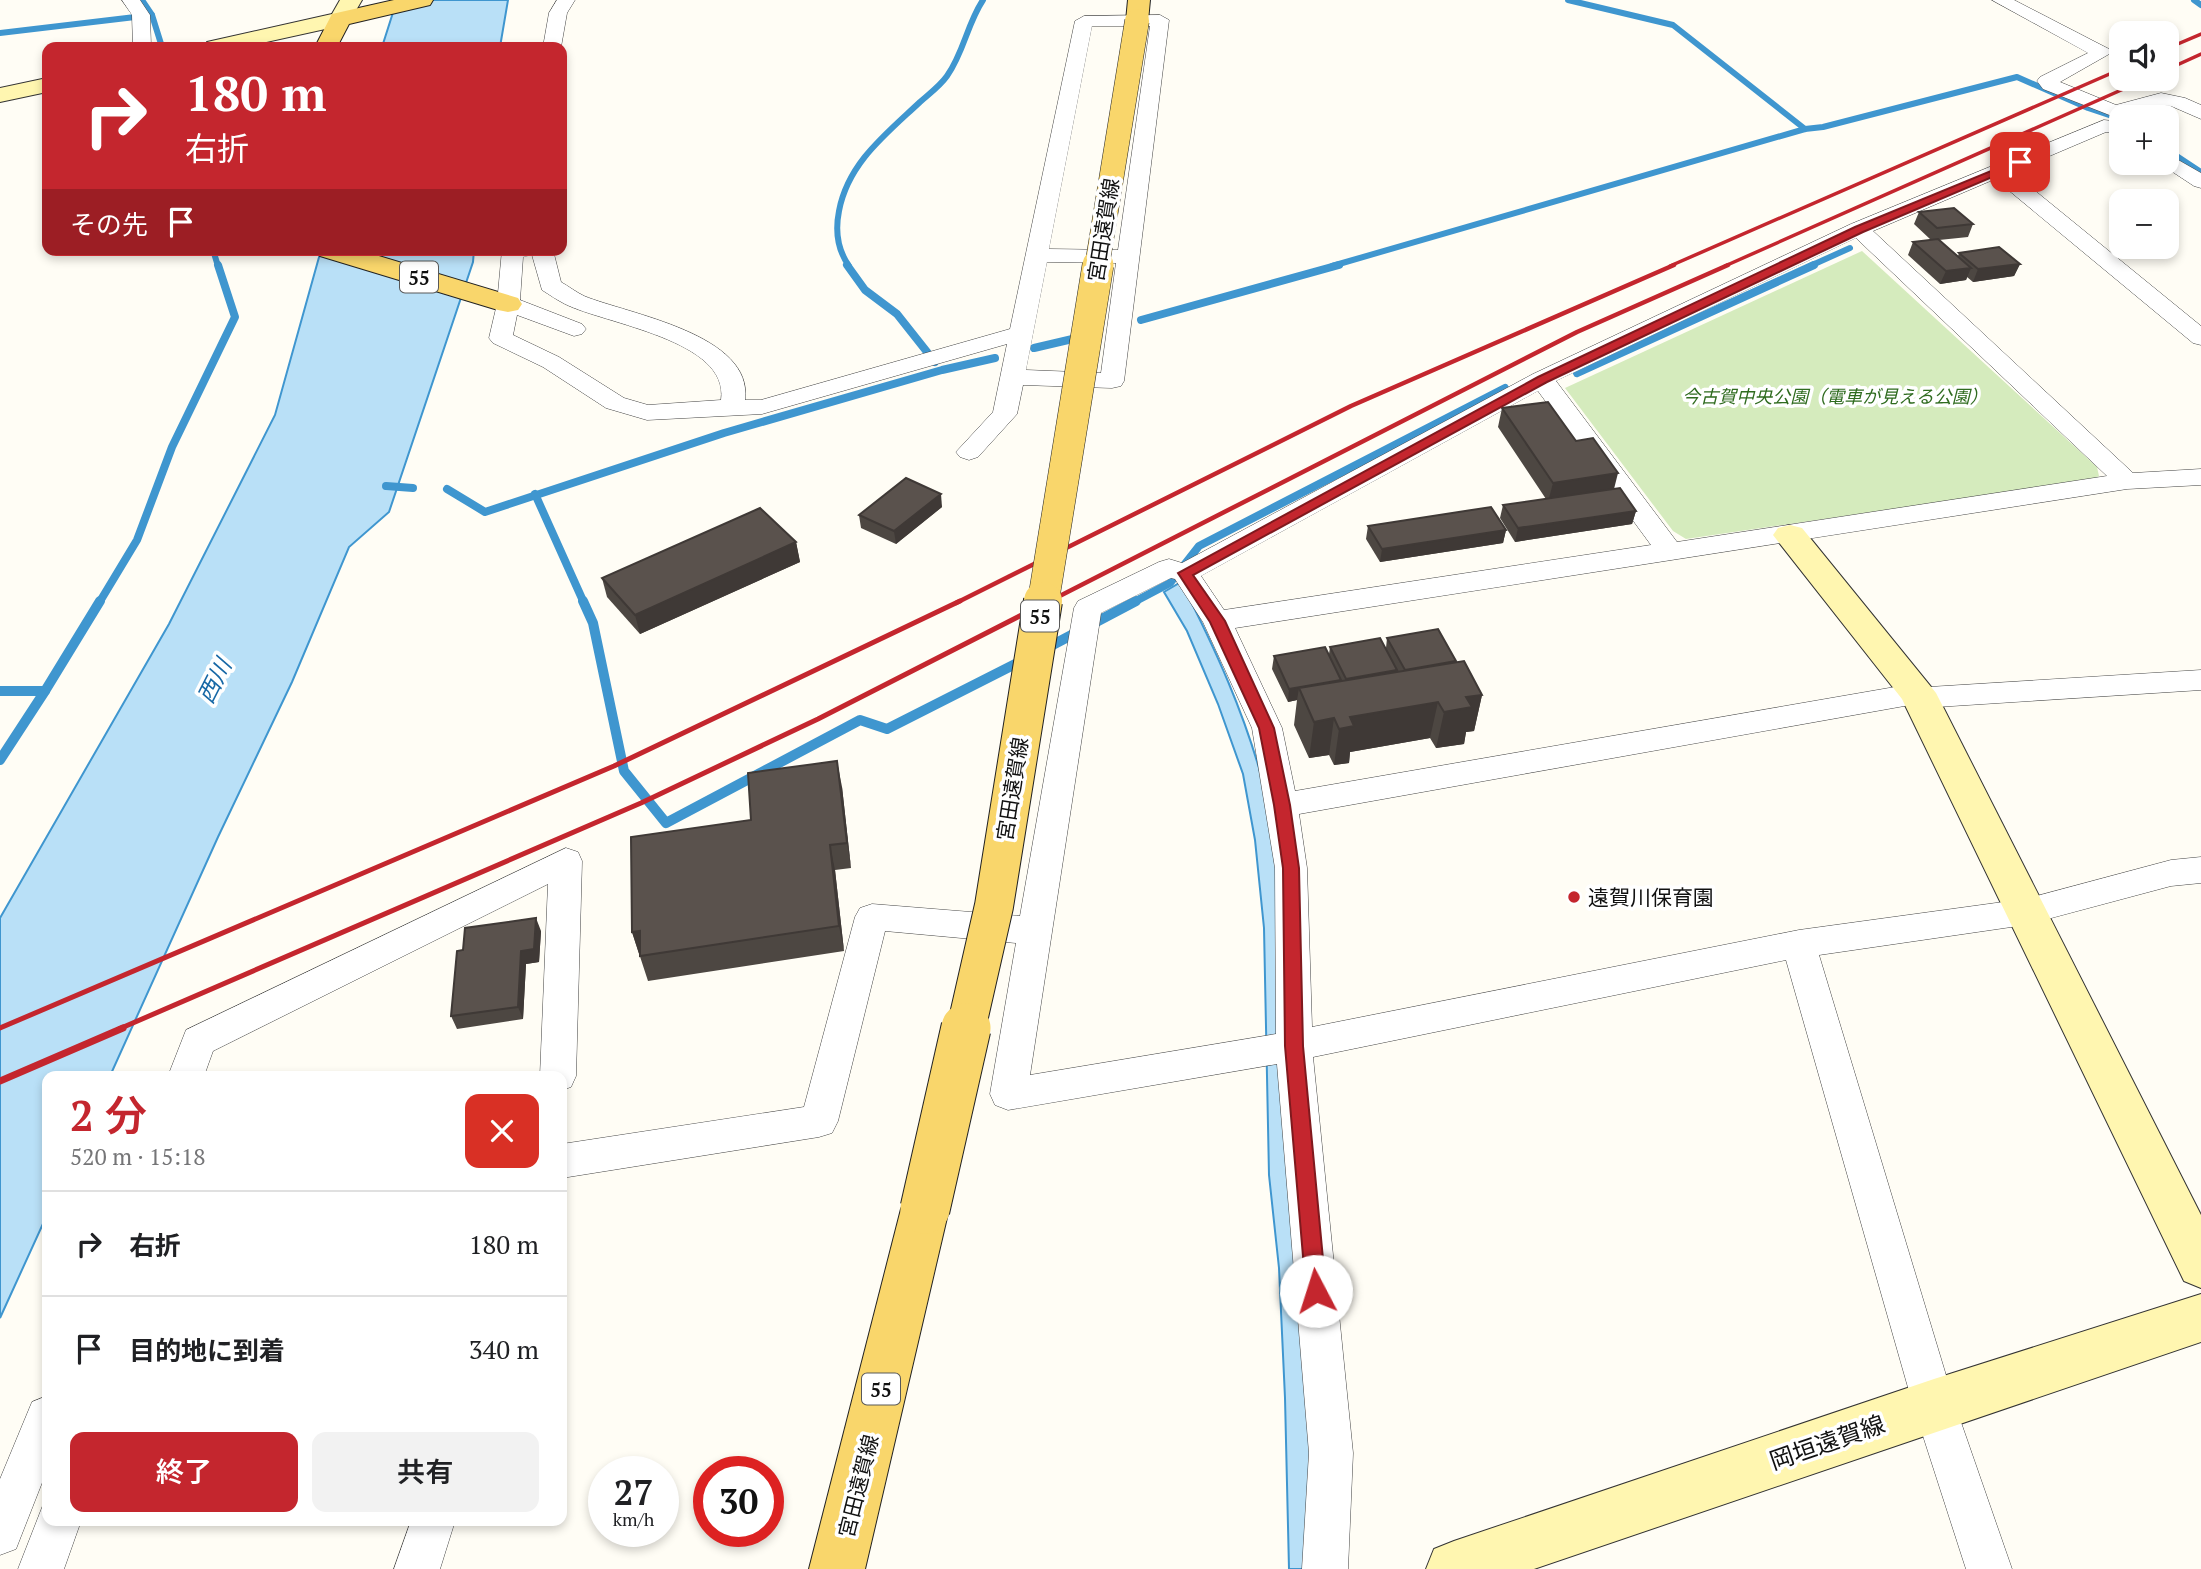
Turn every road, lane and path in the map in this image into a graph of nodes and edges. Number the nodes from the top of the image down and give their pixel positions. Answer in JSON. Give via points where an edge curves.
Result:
{"nodes":[{"id":1,"x":131,"y":0,"type":"edge"},
{"id":2,"x":566,"y":0,"type":"edge"},
{"id":3,"x":2001,"y":0,"type":"edge"},
{"id":4,"x":414,"y":2,"type":"edge"},
{"id":5,"x":345,"y":10,"type":"edge"},
{"id":6,"x":1138,"y":10,"type":"edge"},
{"id":7,"x":142,"y":42,"type":"edge"},
{"id":8,"x":233,"y":42,"type":"edge"},
{"id":9,"x":329,"y":42,"type":"edge"},
{"id":10,"x":553,"y":42,"type":"edge"},
{"id":11,"x":42,"y":86,"type":"edge"},
{"id":12,"x":0,"y":95,"type":"edge"},
{"id":13,"x":2201,"y":114,"type":"edge"},
{"id":14,"x":2109,"y":127,"type":"edge"},
{"id":15,"x":2179,"y":168,"type":"edge"},
{"id":16,"x":1998,"y":170,"type":"junction"},
{"id":17,"x":2201,"y":182,"type":"edge"},
{"id":18,"x":1859,"y":229,"type":"junction"},
{"id":19,"x":1037,"y":255,"type":"junction"},
{"id":20,"x":350,"y":256,"type":"edge"},
{"id":21,"x":512,"y":256,"type":"edge"},
{"id":22,"x":543,"y":256,"type":"edge"},
{"id":23,"x":1129,"y":257,"type":"junction"},
{"id":24,"x":508,"y":304,"type":"junction"},
{"id":25,"x":574,"y":329,"type":"dead end"},
{"id":26,"x":1021,"y":333,"type":"junction"},
{"id":27,"x":2201,"y":338,"type":"edge"},
{"id":28,"x":1013,"y":377,"type":"junction"},
{"id":29,"x":1542,"y":379,"type":"junction"},
{"id":30,"x":732,"y":407,"type":"junction"},
{"id":31,"x":969,"y":452,"type":"dead end"},
{"id":32,"x":2201,"y":477,"type":"edge"},
{"id":33,"x":2127,"y":481,"type":"junction"},
{"id":34,"x":1790,"y":535,"type":"junction"},
{"id":35,"x":1671,"y":553,"type":"junction"},
{"id":36,"x":1185,"y":573,"type":"junction"},
{"id":37,"x":1217,"y":621,"type":"junction"},
{"id":38,"x":2201,"y":680,"type":"edge"},
{"id":39,"x":1920,"y":695,"type":"junction"},
{"id":40,"x":1282,"y":805,"type":"junction"},
{"id":41,"x":2201,"y":870,"type":"edge"},
{"id":42,"x":2025,"y":912,"type":"junction"},
{"id":43,"x":1035,"y":931,"type":"junction"},
{"id":44,"x":1799,"y":944,"type":"junction"},
{"id":45,"x":1294,"y":1046,"type":"junction"},
{"id":46,"x":188,"y":1071,"type":"edge"},
{"id":47,"x":558,"y":1071,"type":"edge"},
{"id":48,"x":567,"y":1160,"type":"edge"},
{"id":49,"x":2201,"y":1265,"type":"edge"},
{"id":50,"x":2201,"y":1318,"type":"edge"},
{"id":51,"x":1934,"y":1405,"type":"junction"},
{"id":52,"x":42,"y":1429,"type":"edge"},
{"id":53,"x":57,"y":1526,"type":"edge"},
{"id":54,"x":431,"y":1526,"type":"edge"},
{"id":55,"x":0,"y":1533,"type":"edge"},
{"id":56,"x":41,"y":1569,"type":"edge"},
{"id":57,"x":417,"y":1569,"type":"edge"},
{"id":58,"x":837,"y":1569,"type":"edge"},
{"id":59,"x":1325,"y":1569,"type":"edge"},
{"id":60,"x":1454,"y":1569,"type":"edge"},
{"id":61,"x":1989,"y":1569,"type":"edge"}],
"edges":[{"from":1,"to":7,"type":"street","via":[[141,15]]},
{"from":2,"to":10,"type":"street","via":[[558,13]]},
{"from":3,"to":13,"type":"street","via":[[2102,53],[2047,81],[2050,85],[2112,110],[2166,98]]},
{"from":4,"to":5,"type":"main road"},
{"from":5,"to":8,"type":"street"},
{"from":5,"to":9,"type":"main road"},
{"from":6,"to":19,"type":"street","via":[[1084,21]]},
{"from":6,"to":23,"type":"street","via":[[1160,20]]},
{"from":6,"to":58,"type":"main road","name":"宮田遠賀線","number":"55","bridge":true,"via":[[993,906]]},
{"from":11,"to":12,"type":"street"},
{"from":14,"to":16,"type":"street"},
{"from":15,"to":17,"type":"street"},
{"from":16,"to":18,"type":"street"},
{"from":16,"to":27,"type":"street"},
{"from":18,"to":29,"type":"street"},
{"from":18,"to":33,"type":"street"},
{"from":19,"to":23,"type":"street"},
{"from":19,"to":26,"type":"street"},
{"from":20,"to":24,"type":"main road","number":"55"},
{"from":21,"to":24,"type":"street"},
{"from":22,"to":30,"type":"street","via":[[550,285],[574,300],[682,336],[723,365],[735,386]]},
{"from":23,"to":28,"type":"street","via":[[1112,381]]},
{"from":24,"to":25,"type":"street"},
{"from":24,"to":30,"type":"street","via":[[501,338],[551,362],[615,403],[647,413]]},
{"from":26,"to":28,"type":"street"},
{"from":26,"to":30,"type":"street","via":[[762,407]]},
{"from":28,"to":31,"type":"street","via":[[1005,414]]},
{"from":29,"to":35,"type":"street"},
{"from":29,"to":36,"type":"street"},
{"from":32,"to":33,"type":"street"},
{"from":33,"to":34,"type":"street"},
{"from":34,"to":35,"type":"street"},
{"from":34,"to":39,"type":"street"},
{"from":35,"to":37,"type":"street"},
{"from":36,"to":37,"type":"street"},
{"from":36,"to":43,"type":"street","via":[[1169,568],[1088,608]]},
{"from":37,"to":40,"type":"street","via":[[1267,728]]},
{"from":38,"to":39,"type":"street"},
{"from":39,"to":40,"type":"street"},
{"from":39,"to":42,"type":"street"},
{"from":40,"to":45,"type":"street","via":[[1291,868]]},
{"from":41,"to":42,"type":"street","via":[[2171,873]]},
{"from":42,"to":44,"type":"street"},
{"from":42,"to":49,"type":"street"},
{"from":43,"to":45,"type":"street","via":[[1008,1094]]},
{"from":43,"to":48,"type":"street","via":[[872,917],[819,1121]]},
{"from":44,"to":45,"type":"street"},
{"from":44,"to":51,"type":"street"},
{"from":45,"to":59,"type":"street","via":[[1331,1453]]},
{"from":46,"to":47,"type":"street","via":[[199,1041],[566,861]]},
{"from":50,"to":51,"type":"street","name":"岡垣遠賀線"},
{"from":51,"to":60,"type":"street","name":"岡垣遠賀線"},
{"from":51,"to":61,"type":"street"},
{"from":52,"to":55,"type":"street"},
{"from":53,"to":56,"type":"street"},
{"from":54,"to":57,"type":"street"}]}
